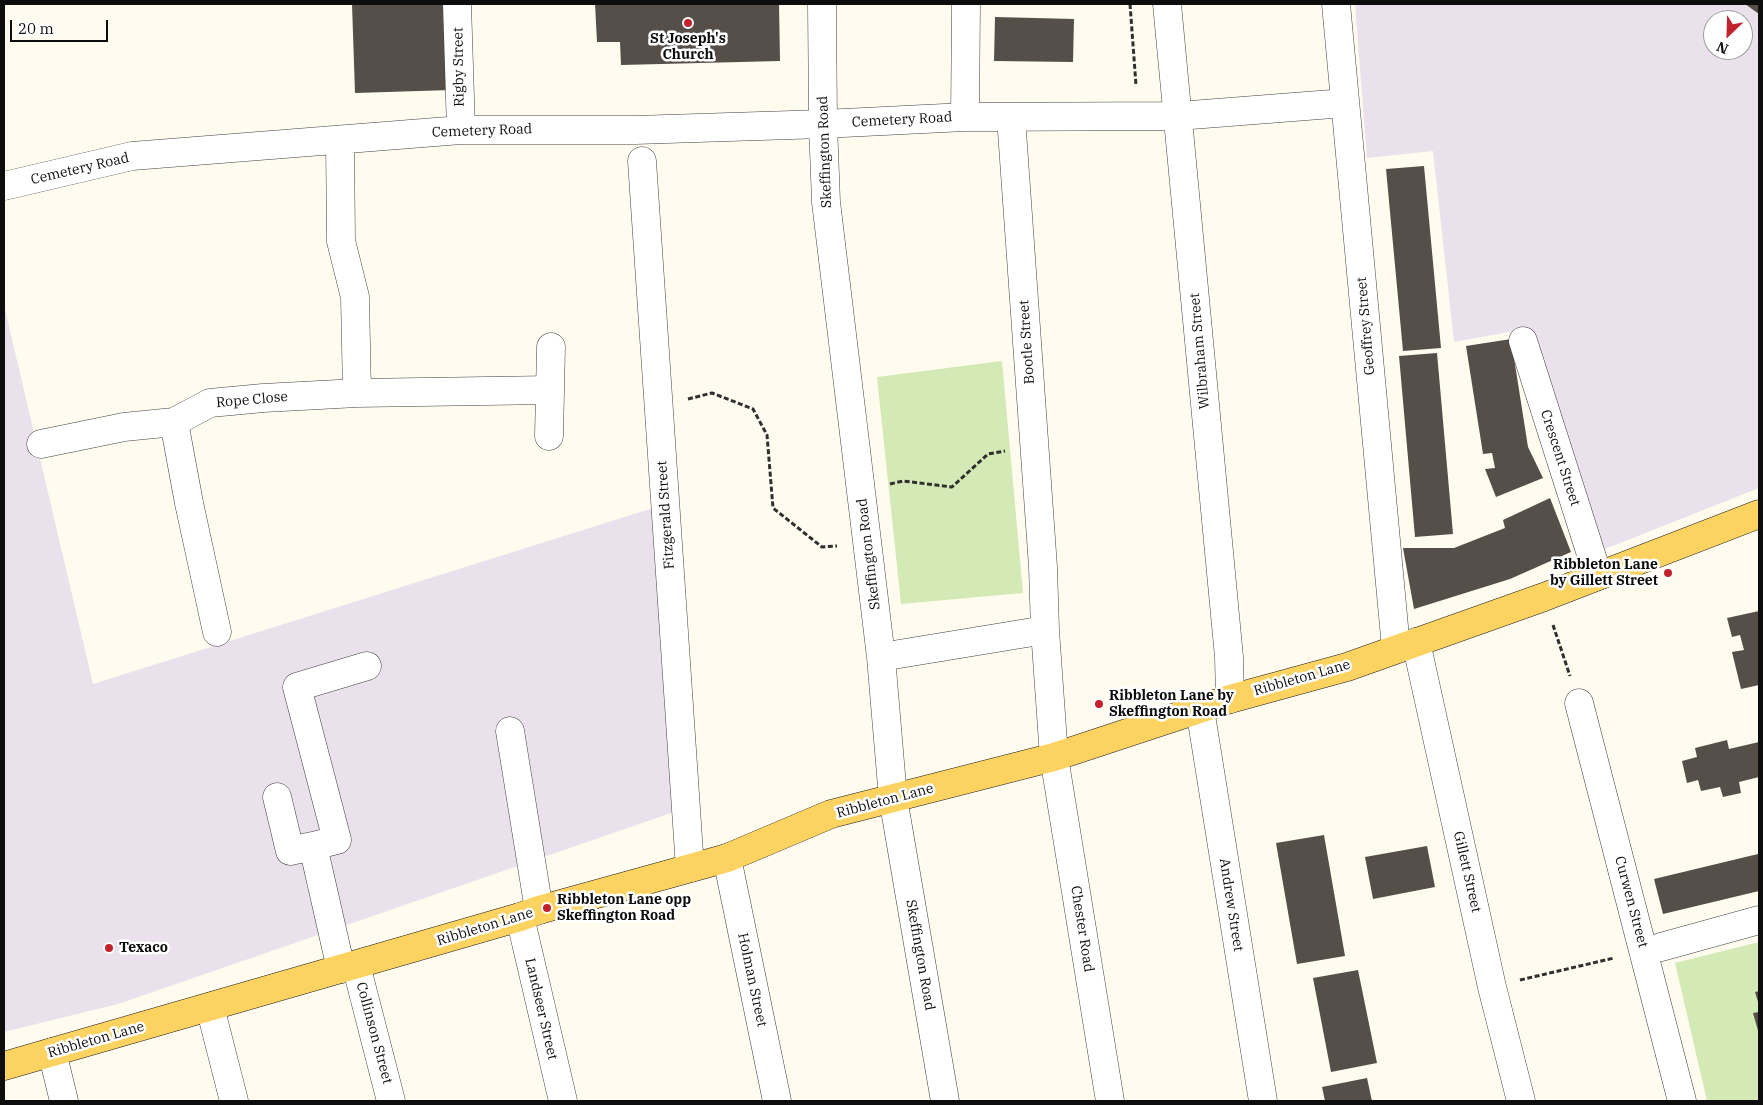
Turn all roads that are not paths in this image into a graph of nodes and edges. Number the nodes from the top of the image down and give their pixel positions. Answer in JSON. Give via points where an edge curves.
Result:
{"nodes":[{"id":1,"x":457,"y":4,"type":"edge"},
{"id":2,"x":822,"y":4,"type":"edge"},
{"id":3,"x":966,"y":4,"type":"edge"},
{"id":4,"x":1167,"y":4,"type":"edge"},
{"id":5,"x":1336,"y":4,"type":"edge"},
{"id":6,"x":1345,"y":103,"type":"junction"},
{"id":7,"x":1178,"y":116,"type":"junction"},
{"id":8,"x":965,"y":117,"type":"junction"},
{"id":9,"x":1011,"y":117,"type":"junction"},
{"id":10,"x":823,"y":124,"type":"junction"},
{"id":11,"x":460,"y":130,"type":"junction"},
{"id":12,"x":340,"y":140,"type":"junction"},
{"id":13,"x":642,"y":161,"type":"dead end"},
{"id":14,"x":4,"y":186,"type":"edge"},
{"id":15,"x":1523,"y":341,"type":"dead end"},
{"id":16,"x":550,"y":347,"type":"dead end"},
{"id":17,"x":550,"y":390,"type":"junction"},
{"id":18,"x":357,"y":393,"type":"junction"},
{"id":19,"x":174,"y":422,"type":"junction"},
{"id":20,"x":549,"y":436,"type":"dead end"},
{"id":21,"x":41,"y":444,"type":"dead end"},
{"id":22,"x":1759,"y":514,"type":"edge"},
{"id":23,"x":1598,"y":576,"type":"junction"},
{"id":24,"x":1045,"y":630,"type":"junction"},
{"id":25,"x":217,"y":632,"type":"dead end"},
{"id":26,"x":1406,"y":645,"type":"junction"},
{"id":27,"x":881,"y":657,"type":"junction"},
{"id":28,"x":367,"y":666,"type":"dead end"},
{"id":29,"x":1230,"y":699,"type":"junction"},
{"id":30,"x":1579,"y":702,"type":"road end"},
{"id":31,"x":1200,"y":709,"type":"junction"},
{"id":32,"x":510,"y":731,"type":"dead end"},
{"id":33,"x":1054,"y":757,"type":"junction"},
{"id":34,"x":277,"y":797,"type":"dead end"},
{"id":35,"x":893,"y":798,"type":"junction"},
{"id":36,"x":313,"y":846,"type":"junction"},
{"id":37,"x":727,"y":858,"type":"junction"},
{"id":38,"x":690,"y":868,"type":"junction"},
{"id":39,"x":530,"y":914,"type":"junction"},
{"id":40,"x":1759,"y":920,"type":"edge"},
{"id":41,"x":1652,"y":949,"type":"junction"},
{"id":42,"x":348,"y":967,"type":"junction"},
{"id":43,"x":210,"y":1007,"type":"junction"},
{"id":44,"x":52,"y":1052,"type":"junction"},
{"id":45,"x":4,"y":1066,"type":"edge"},
{"id":46,"x":64,"y":1101,"type":"edge"},
{"id":47,"x":234,"y":1101,"type":"edge"},
{"id":48,"x":392,"y":1101,"type":"edge"},
{"id":49,"x":563,"y":1101,"type":"edge"},
{"id":50,"x":777,"y":1101,"type":"edge"},
{"id":51,"x":945,"y":1101,"type":"edge"},
{"id":52,"x":1110,"y":1101,"type":"edge"},
{"id":53,"x":1263,"y":1101,"type":"edge"},
{"id":54,"x":1521,"y":1101,"type":"edge"},
{"id":55,"x":1682,"y":1101,"type":"edge"}],
"edges":[{"from":1,"to":11,"type":"street","name":"Rigby Street"},
{"from":2,"to":10,"type":"street","name":"Skeffington Road"},
{"from":3,"to":8,"type":"street","name":"Cemetery Road"},
{"from":4,"to":7,"type":"street","name":"Wilbraham Street"},
{"from":5,"to":6,"type":"street","name":"Geoffrey Street"},
{"from":6,"to":7,"type":"street","name":"Cemetery Road"},
{"from":6,"to":26,"type":"street","name":"Geoffrey Street"},
{"from":7,"to":9,"type":"street","name":"Cemetery Road"},
{"from":7,"to":29,"type":"street","name":"Wilbraham Street","via":[[1229,657]]},
{"from":8,"to":9,"type":"street","name":"Cemetery Road"},
{"from":8,"to":10,"type":"street","name":"Cemetery Road"},
{"from":9,"to":24,"type":"street","name":"Bootle Street","via":[[1044,567]]},
{"from":10,"to":11,"type":"street","name":"Cemetery Road","via":[[635,130]]},
{"from":10,"to":27,"type":"street","name":"Skeffington Road","via":[[826,202]]},
{"from":11,"to":12,"type":"street","name":"Cemetery Road"},
{"from":12,"to":14,"type":"street","name":"Cemetery Road","via":[[132,156]]},
{"from":12,"to":18,"type":"street","via":[[341,241],[356,297]]},
{"from":13,"to":38,"type":"street","name":"Fitzgerald Street"},
{"from":15,"to":23,"type":"street","name":"Crescent Street"},
{"from":16,"to":17,"type":"street"},
{"from":17,"to":18,"type":"street","name":"Rope Close"},
{"from":17,"to":20,"type":"street"},
{"from":18,"to":19,"type":"street","name":"Rope Close","via":[[210,403]]},
{"from":19,"to":21,"type":"street","via":[[124,427]]},
{"from":19,"to":25,"type":"street"},
{"from":22,"to":23,"type":"main road","name":"Ribbleton Lane"},
{"from":23,"to":26,"type":"main road","name":"Ribbleton Lane"},
{"from":24,"to":27,"type":"street"},
{"from":24,"to":33,"type":"street"},
{"from":26,"to":29,"type":"main road","name":"Ribbleton Lane","via":[[1347,666]]},
{"from":26,"to":54,"type":"street","name":"Gillett Street"},
{"from":27,"to":35,"type":"street","name":"Skeffington Road"},
{"from":28,"to":36,"type":"street","via":[[297,687],[337,840]]},
{"from":29,"to":31,"type":"main road","name":"Ribbleton Lane"},
{"from":30,"to":41,"type":"street","name":"Curwen Street"},
{"from":31,"to":33,"type":"main road","name":"Ribbleton Lane"},
{"from":31,"to":53,"type":"street","name":"Andrew Street"},
{"from":32,"to":39,"type":"street","name":"Landseer Street"},
{"from":33,"to":35,"type":"main road","name":"Ribbleton Lane"},
{"from":33,"to":52,"type":"street","name":"Chester Road"},
{"from":34,"to":36,"type":"street","via":[[290,851]]},
{"from":35,"to":37,"type":"main road","name":"Ribbleton Lane","via":[[831,814]]},
{"from":35,"to":51,"type":"street","name":"Skeffington Road"},
{"from":36,"to":42,"type":"street","name":"Collinson Street"},
{"from":37,"to":38,"type":"main road","name":"Ribbleton Lane"},
{"from":37,"to":50,"type":"street","name":"Holman Street"},
{"from":38,"to":39,"type":"main road","name":"Ribbleton Lane"},
{"from":39,"to":42,"type":"main road","name":"Ribbleton Lane"},
{"from":39,"to":49,"type":"street","name":"Landseer Street"},
{"from":40,"to":41,"type":"street"},
{"from":41,"to":55,"type":"street","name":"Curwen Street"},
{"from":42,"to":43,"type":"main road","name":"Ribbleton Lane"},
{"from":42,"to":48,"type":"street","name":"Collinson Street"},
{"from":43,"to":44,"type":"main road","name":"Ribbleton Lane"},
{"from":43,"to":47,"type":"street"},
{"from":44,"to":45,"type":"main road","name":"Ribbleton Lane"},
{"from":44,"to":46,"type":"street"}]}
